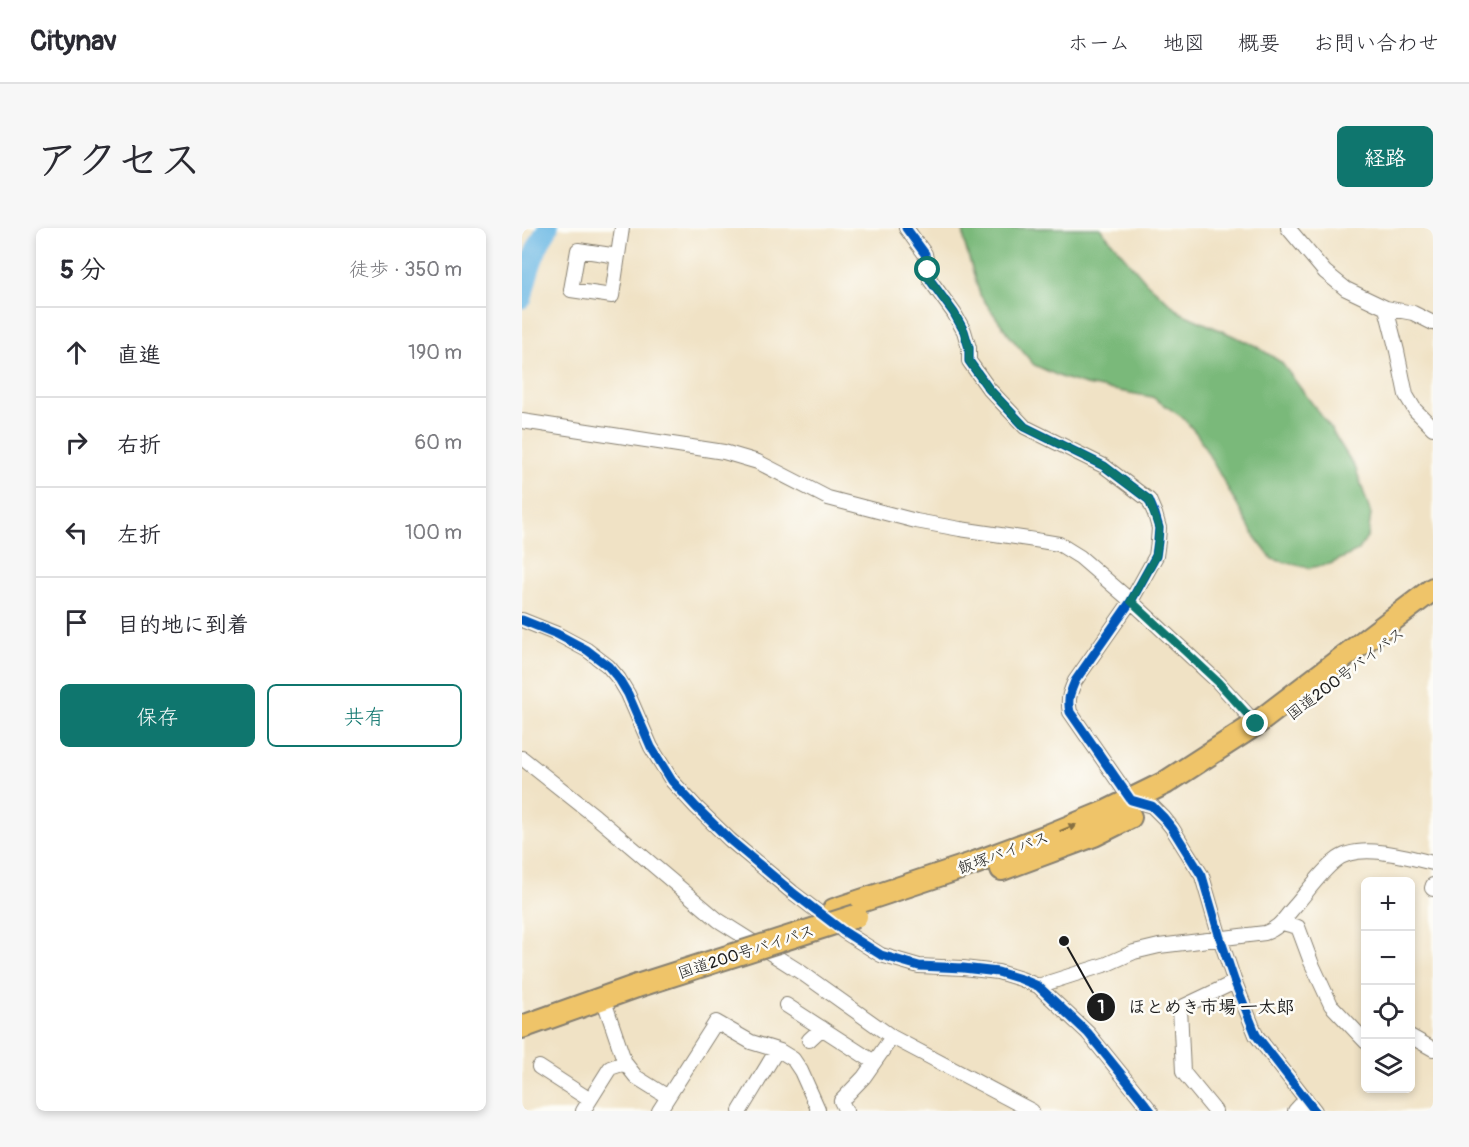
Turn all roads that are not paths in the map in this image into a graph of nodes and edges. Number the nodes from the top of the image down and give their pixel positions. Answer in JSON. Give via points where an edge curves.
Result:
{"nodes":[{"id":1,"x":622,"y":228,"type":"edge"},
{"id":2,"x":906,"y":228,"type":"edge"},
{"id":3,"x":1288,"y":228,"type":"edge"},
{"id":4,"x":618,"y":256,"type":"dead end"},
{"id":5,"x":1386,"y":308,"type":"junction"},
{"id":6,"x":1433,"y":323,"type":"edge"},
{"id":7,"x":522,"y":421,"type":"edge"},
{"id":8,"x":1433,"y":428,"type":"edge"},
{"id":9,"x":1433,"y":589,"type":"edge"},
{"id":10,"x":1131,"y":601,"type":"junction"},
{"id":11,"x":1433,"y":606,"type":"edge"},
{"id":12,"x":522,"y":620,"type":"edge"},
{"id":13,"x":1256,"y":724,"type":"junction"},
{"id":14,"x":522,"y":758,"type":"edge"},
{"id":15,"x":1131,"y":800,"type":"junction"},
{"id":16,"x":1152,"y":806,"type":"junction"},
{"id":17,"x":1433,"y":863,"type":"edge"},
{"id":18,"x":1433,"y":885,"type":"edge"},
{"id":19,"x":1433,"y":890,"type":"edge"},
{"id":20,"x":1282,"y":923,"type":"junction"},
{"id":21,"x":1220,"y":938,"type":"junction"},
{"id":22,"x":633,"y":981,"type":"junction"},
{"id":23,"x":1235,"y":982,"type":"junction"},
{"id":24,"x":1038,"y":986,"type":"junction"},
{"id":25,"x":603,"y":998,"type":"junction"},
{"id":26,"x":786,"y":1005,"type":"dead end"},
{"id":27,"x":522,"y":1013,"type":"edge"},
{"id":28,"x":522,"y":1027,"type":"edge"},
{"id":29,"x":822,"y":1028,"type":"junction"},
{"id":30,"x":892,"y":1037,"type":"junction"},
{"id":31,"x":1362,"y":1039,"type":"edge"},
{"id":32,"x":1415,"y":1039,"type":"edge"},
{"id":33,"x":809,"y":1040,"type":"dead end"},
{"id":34,"x":1433,"y":1049,"type":"edge"},
{"id":35,"x":777,"y":1050,"type":"junction"},
{"id":36,"x":874,"y":1062,"type":"junction"},
{"id":37,"x":625,"y":1063,"type":"junction"},
{"id":38,"x":538,"y":1067,"type":"dead end"},
{"id":39,"x":668,"y":1097,"type":"junction"},
{"id":40,"x":1306,"y":1099,"type":"junction"},
{"id":41,"x":586,"y":1106,"type":"edge"},
{"id":42,"x":659,"y":1111,"type":"edge"},
{"id":43,"x":740,"y":1111,"type":"edge"},
{"id":44,"x":817,"y":1111,"type":"edge"},
{"id":45,"x":846,"y":1111,"type":"edge"},
{"id":46,"x":1032,"y":1111,"type":"edge"},
{"id":47,"x":1151,"y":1111,"type":"edge"},
{"id":48,"x":1215,"y":1111,"type":"edge"},
{"id":49,"x":1295,"y":1111,"type":"edge"},
{"id":50,"x":1315,"y":1111,"type":"edge"}],
"edges":[{"from":1,"to":4,"type":"street","via":[[612,296],[571,290],[578,250]]},
{"from":2,"to":10,"type":"street","via":[[922,248],[930,280],[964,331],[969,361],[989,389],[1025,427],[1104,466],[1149,500],[1159,528],[1156,556]]},
{"from":3,"to":5,"type":"street","via":[[1324,272],[1346,289]]},
{"from":5,"to":6,"type":"street","via":[[1413,313]]},
{"from":5,"to":8,"type":"street","via":[[1406,395]]},
{"from":7,"to":10,"type":"street","via":[[724,452],[758,462],[828,498],[927,523],[1059,544]]},
{"from":9,"to":13,"type":"highway","name":"飯塚バイパス"},
{"from":10,"to":13,"type":"street","via":[[1218,682]]},
{"from":10,"to":15,"type":"street","via":[[1075,681],[1068,702],[1070,712]]},
{"from":11,"to":16,"type":"highway","name":"国道200号バイパス","via":[[1264,735]]},
{"from":12,"to":24,"type":"street","via":[[557,634],[608,666],[628,694],[651,747],[672,781],[730,840],[843,931],[881,955],[902,962],[998,972]]},
{"from":13,"to":15,"type":"highway","name":"飯塚バイパス","via":[[1165,783]]},
{"from":14,"to":30,"type":"street","via":[[718,920]]},
{"from":15,"to":16,"type":"street"},
{"from":22,"to":15,"type":"highway","name":"飯塚バイパス","one_way":true,"via":[[972,864]]},
{"from":16,"to":21,"type":"street","via":[[1172,828],[1202,876]]},
{"from":16,"to":22,"type":"highway","name":"国道200号バイパス","bridge":true,"via":[[1095,835],[938,891]]},
{"from":17,"to":20,"type":"street","via":[[1354,851],[1336,859]]},
{"from":18,"to":19,"type":"street"},
{"from":20,"to":21,"type":"street","via":[[1265,933]]},
{"from":20,"to":31,"type":"street","via":[[1298,927],[1331,1005]]},
{"from":21,"to":23,"type":"street"},
{"from":21,"to":24,"type":"street","via":[[1134,952]]},
{"from":22,"to":25,"type":"highway","name":"国道200号バイパス"},
{"from":22,"to":27,"type":"highway","name":"飯塚バイパス"},
{"from":23,"to":40,"type":"street","via":[[1256,1035]]},
{"from":23,"to":48,"type":"street","via":[[1180,1008],[1183,1072]]},
{"from":24,"to":47,"type":"street","via":[[1088,1033]]},
{"from":25,"to":28,"type":"highway","name":"国道200号バイパス"},
{"from":25,"to":37,"type":"street"},
{"from":26,"to":29,"type":"street"},
{"from":29,"to":33,"type":"street"},
{"from":29,"to":36,"type":"street"},
{"from":30,"to":36,"type":"street"},
{"from":30,"to":46,"type":"street"},
{"from":32,"to":34,"type":"street"},
{"from":35,"to":39,"type":"street","via":[[751,1042],[716,1022]]},
{"from":35,"to":43,"type":"street"},
{"from":35,"to":44,"type":"street","via":[[793,1059],[801,1071]]},
{"from":36,"to":45,"type":"street","via":[[841,1101]]},
{"from":37,"to":39,"type":"street","via":[[636,1077]]},
{"from":37,"to":41,"type":"street","via":[[610,1068]]},
{"from":38,"to":41,"type":"street"},
{"from":39,"to":42,"type":"street"},
{"from":40,"to":49,"type":"street"},
{"from":40,"to":50,"type":"street"}]}
